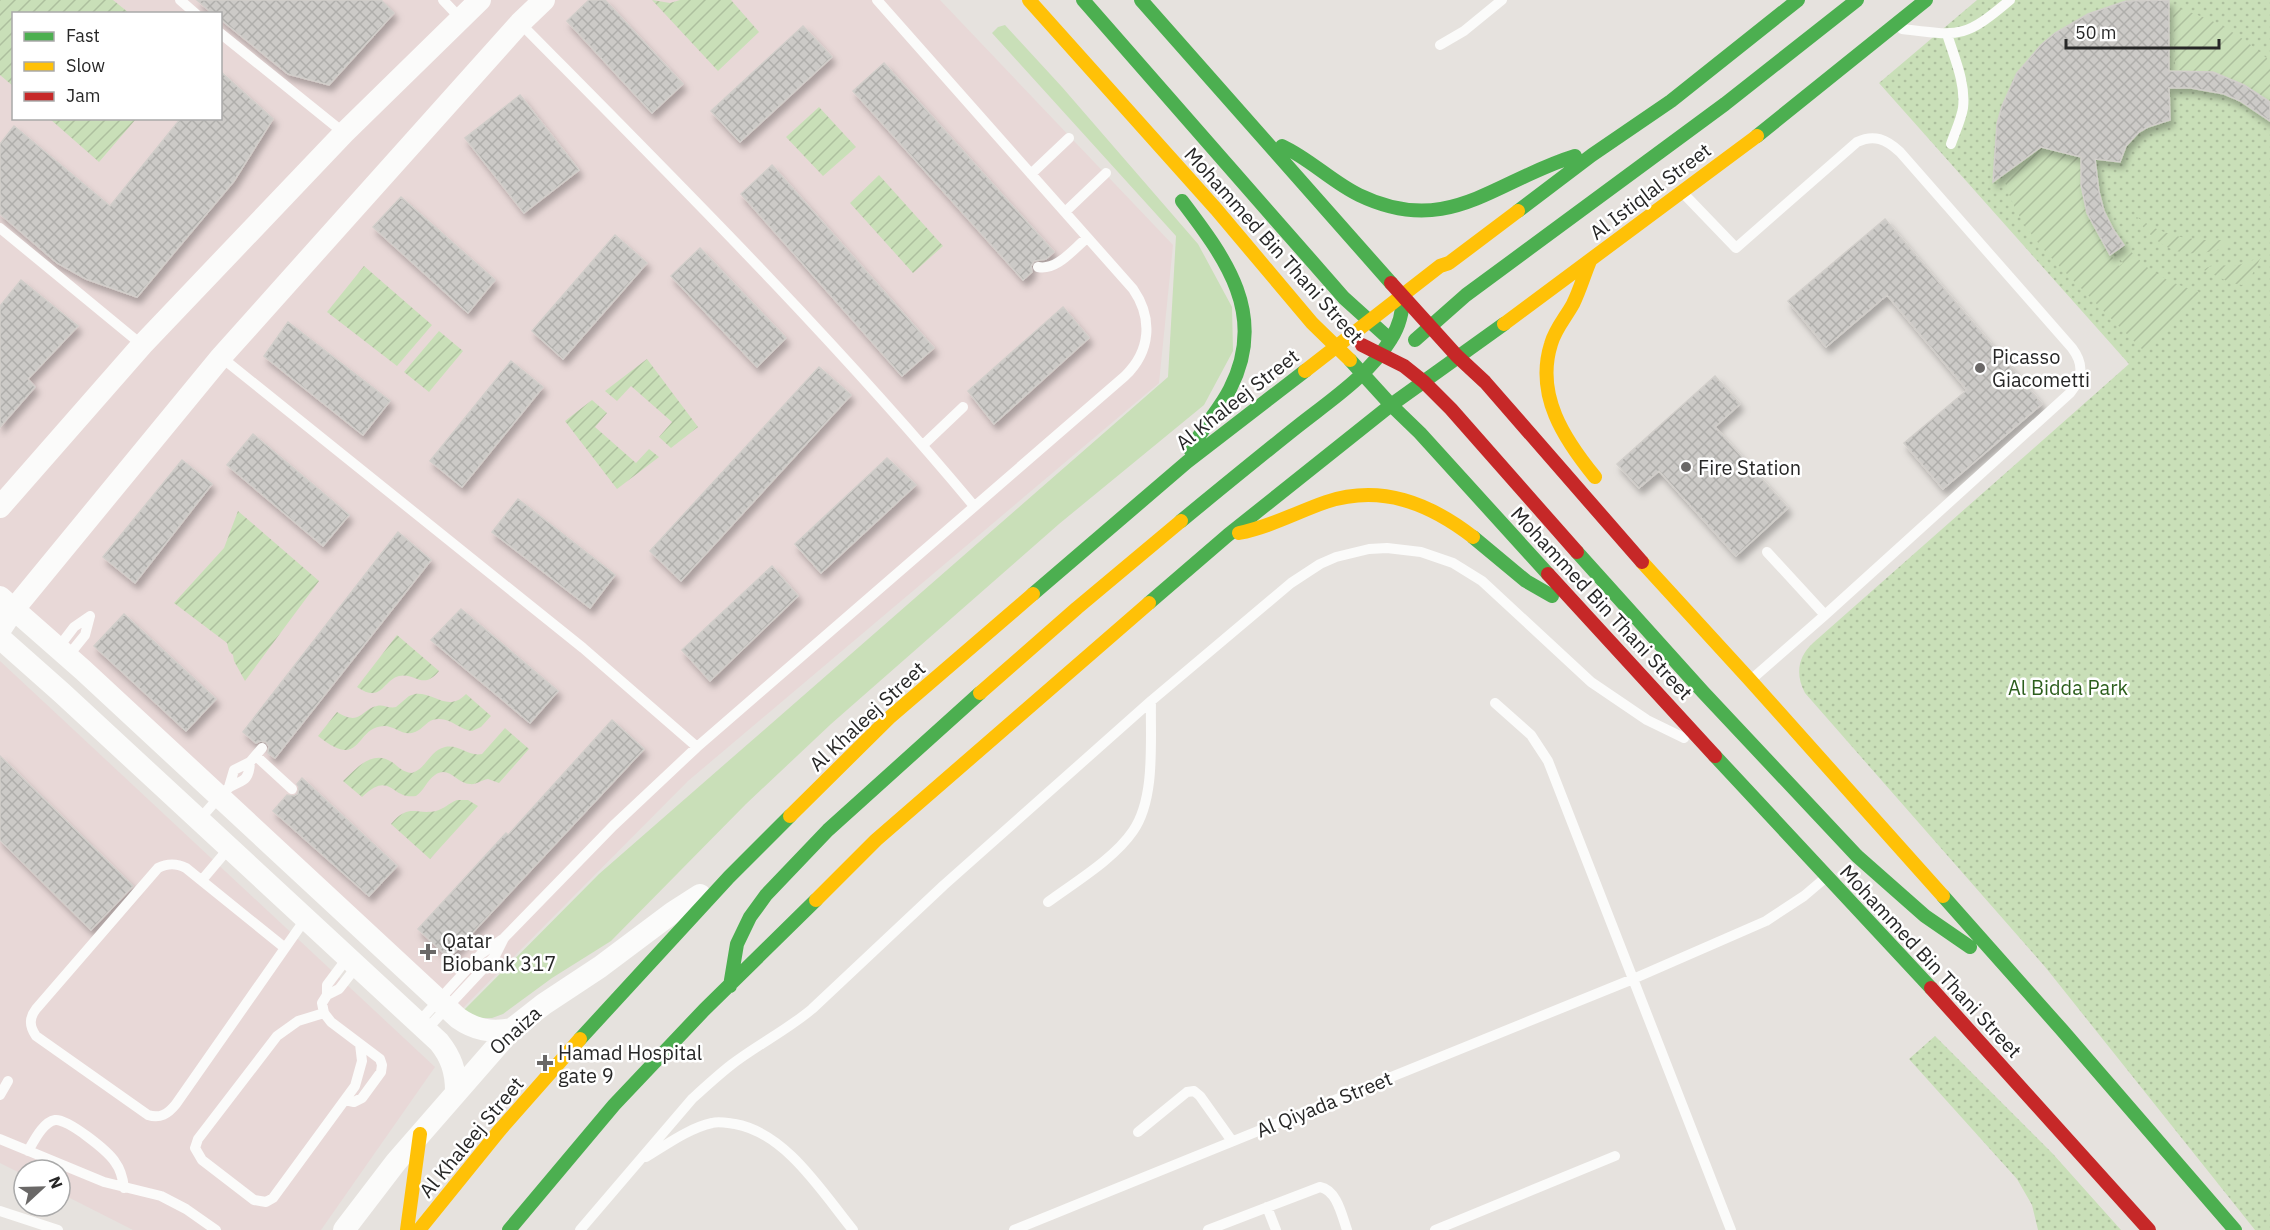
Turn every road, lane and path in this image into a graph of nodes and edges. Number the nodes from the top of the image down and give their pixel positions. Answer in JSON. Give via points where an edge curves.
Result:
{"nodes":[{"id":1,"x":180,"y":0,"type":"edge"},
{"id":2,"x":443,"y":0,"type":"edge"},
{"id":3,"x":480,"y":0,"type":"edge"},
{"id":4,"x":544,"y":0,"type":"edge"},
{"id":5,"x":877,"y":0,"type":"edge"},
{"id":6,"x":1029,"y":0,"type":"edge"},
{"id":7,"x":1083,"y":0,"type":"edge"},
{"id":8,"x":1140,"y":0,"type":"edge"},
{"id":9,"x":1502,"y":0,"type":"edge"},
{"id":10,"x":1798,"y":0,"type":"edge"},
{"id":11,"x":1857,"y":0,"type":"edge"},
{"id":12,"x":1926,"y":0,"type":"edge"},
{"id":13,"x":2010,"y":0,"type":"edge"},
{"id":14,"x":194,"y":12,"type":"edge"},
{"id":15,"x":461,"y":19,"type":"junction"},
{"id":16,"x":520,"y":23,"type":"junction"},
{"id":17,"x":1892,"y":28,"type":"junction"},
{"id":18,"x":1947,"y":34,"type":"junction"},
{"id":19,"x":222,"y":35,"type":"edge"},
{"id":20,"x":1440,"y":45,"type":"dead end"},
{"id":21,"x":1109,"y":90,"type":"junction"},
{"id":22,"x":344,"y":133,"type":"junction"},
{"id":23,"x":1069,"y":138,"type":"dead end"},
{"id":24,"x":1267,"y":143,"type":"junction"},
{"id":25,"x":1951,"y":144,"type":"dead end"},
{"id":26,"x":1142,"y":147,"type":"dead end"},
{"id":27,"x":1592,"y":154,"type":"junction"},
{"id":28,"x":1106,"y":172,"type":"dead end"},
{"id":29,"x":1031,"y":174,"type":"junction"},
{"id":30,"x":1171,"y":186,"type":"dead end"},
{"id":31,"x":1682,"y":192,"type":"junction"},
{"id":32,"x":1065,"y":212,"type":"junction"},
{"id":33,"x":0,"y":228,"type":"edge"},
{"id":34,"x":1087,"y":238,"type":"junction"},
{"id":35,"x":1590,"y":261,"type":"junction"},
{"id":36,"x":1038,"y":267,"type":"dead end"},
{"id":37,"x":1403,"y":295,"type":"junction"},
{"id":38,"x":1368,"y":320,"type":"junction"},
{"id":39,"x":1430,"y":325,"type":"junction"},
{"id":40,"x":1392,"y":339,"type":"junction"},
{"id":41,"x":1336,"y":344,"type":"junction"},
{"id":42,"x":142,"y":345,"type":"junction"},
{"id":43,"x":1381,"y":353,"type":"junction"},
{"id":44,"x":1418,"y":353,"type":"junction"},
{"id":45,"x":1457,"y":356,"type":"junction"},
{"id":46,"x":221,"y":357,"type":"junction"},
{"id":47,"x":1398,"y":362,"type":"junction"},
{"id":48,"x":1361,"y":373,"type":"junction"},
{"id":49,"x":1424,"y":382,"type":"junction"},
{"id":50,"x":1391,"y":405,"type":"junction"},
{"id":51,"x":963,"y":407,"type":"dead end"},
{"id":52,"x":923,"y":445,"type":"junction"},
{"id":53,"x":1187,"y":462,"type":"junction"},
{"id":54,"x":1602,"y":488,"type":"dead end"},
{"id":55,"x":974,"y":506,"type":"junction"},
{"id":56,"x":0,"y":507,"type":"edge"},
{"id":57,"x":1618,"y":515,"type":"dead end"},
{"id":58,"x":1228,"y":535,"type":"junction"},
{"id":59,"x":1767,"y":552,"type":"dead end"},
{"id":60,"x":1633,"y":553,"type":"junction"},
{"id":61,"x":1574,"y":602,"type":"junction"},
{"id":62,"x":7,"y":603,"type":"edge"},
{"id":63,"x":1825,"y":615,"type":"junction"},
{"id":64,"x":0,"y":630,"type":"edge"},
{"id":65,"x":0,"y":638,"type":"edge"},
{"id":66,"x":1750,"y":680,"type":"junction"},
{"id":67,"x":1151,"y":700,"type":"junction"},
{"id":68,"x":1495,"y":703,"type":"dead end"},
{"id":69,"x":697,"y":747,"type":"junction"},
{"id":70,"x":1709,"y":747,"type":"junction"},
{"id":71,"x":292,"y":789,"type":"dead end"},
{"id":72,"x":224,"y":792,"type":"junction"},
{"id":73,"x":199,"y":820,"type":"junction"},
{"id":74,"x":229,"y":848,"type":"junction"},
{"id":75,"x":729,"y":877,"type":"junction"},
{"id":76,"x":1827,"y":877,"type":"junction"},
{"id":77,"x":202,"y":880,"type":"junction"},
{"id":78,"x":1048,"y":902,"type":"dead end"},
{"id":79,"x":306,"y":918,"type":"junction"},
{"id":80,"x":285,"y":948,"type":"junction"},
{"id":81,"x":352,"y":962,"type":"junction"},
{"id":82,"x":1634,"y":979,"type":"junction"},
{"id":83,"x":2019,"y":981,"type":"junction"},
{"id":84,"x":730,"y":986,"type":"junction"},
{"id":85,"x":443,"y":1004,"type":"junction"},
{"id":86,"x":324,"y":1013,"type":"junction"},
{"id":87,"x":422,"y":1026,"type":"junction"},
{"id":88,"x":512,"y":1029,"type":"junction"},
{"id":89,"x":360,"y":1044,"type":"junction"},
{"id":90,"x":8,"y":1081,"type":"dead end"},
{"id":91,"x":456,"y":1091,"type":"junction"},
{"id":92,"x":0,"y":1095,"type":"edge"},
{"id":93,"x":345,"y":1100,"type":"junction"},
{"id":94,"x":1138,"y":1132,"type":"dead end"},
{"id":95,"x":420,"y":1134,"type":"junction"},
{"id":96,"x":0,"y":1139,"type":"edge"},
{"id":97,"x":1232,"y":1141,"type":"junction"},
{"id":98,"x":28,"y":1151,"type":"junction"},
{"id":99,"x":1615,"y":1156,"type":"dead end"},
{"id":100,"x":638,"y":1162,"type":"junction"},
{"id":101,"x":124,"y":1188,"type":"junction"},
{"id":102,"x":1267,"y":1207,"type":"junction"},
{"id":103,"x":0,"y":1211,"type":"edge"},
{"id":104,"x":1344,"y":1229,"type":"edge"},
{"id":105,"x":58,"y":1230,"type":"edge"},
{"id":106,"x":216,"y":1230,"type":"edge"},
{"id":107,"x":344,"y":1230,"type":"edge"},
{"id":108,"x":407,"y":1230,"type":"edge"},
{"id":109,"x":419,"y":1230,"type":"edge"},
{"id":110,"x":509,"y":1230,"type":"edge"},
{"id":111,"x":580,"y":1230,"type":"edge"},
{"id":112,"x":853,"y":1230,"type":"edge"},
{"id":113,"x":1014,"y":1230,"type":"edge"},
{"id":114,"x":1208,"y":1230,"type":"edge"},
{"id":115,"x":1276,"y":1230,"type":"edge"},
{"id":116,"x":1435,"y":1230,"type":"edge"},
{"id":117,"x":1731,"y":1230,"type":"edge"},
{"id":118,"x":2149,"y":1230,"type":"edge"},
{"id":119,"x":2235,"y":1230,"type":"edge"}],
"edges":[{"from":1,"to":14,"type":"lane"},
{"from":2,"to":15,"type":"lane"},
{"from":3,"to":15,"type":"street"},
{"from":4,"to":16,"type":"street"},
{"from":5,"to":29,"type":"lane"},
{"from":6,"to":21,"type":"main road","name":"Mohammed Bin Thani Street"},
{"from":7,"to":38,"type":"main road"},
{"from":8,"to":24,"type":"main road"},
{"from":9,"to":20,"type":"lane"},
{"from":10,"to":27,"type":"main road","via":[[1671,101]]},
{"from":11,"to":39,"type":"main road"},
{"from":12,"to":17,"type":"main road","name":"Al Istiqlal Street"},
{"from":13,"to":18,"type":"lane","via":[[1973,29]]},
{"from":15,"to":22,"type":"street"},
{"from":16,"to":46,"type":"street"},
{"from":16,"to":52,"type":"lane","via":[[696,201]]},
{"from":17,"to":18,"type":"lane"},
{"from":17,"to":31,"type":"main road","name":"Al Istiqlal Street"},
{"from":18,"to":25,"type":"lane","via":[[1963,96]]},
{"from":19,"to":22,"type":"lane"},
{"from":21,"to":26,"type":"main road"},
{"from":21,"to":41,"type":"main road","name":"Mohammed Bin Thani Street","via":[[1312,322]]},
{"from":22,"to":42,"type":"street"},
{"from":23,"to":29,"type":"lane"},
{"from":24,"to":27,"type":"main road","via":[[1297,152],[1349,192],[1396,209],[1420,212],[1472,203],[1557,160]]},
{"from":24,"to":37,"type":"main road"},
{"from":27,"to":37,"type":"main road"},
{"from":28,"to":32,"type":"lane"},
{"from":29,"to":32,"type":"lane"},
{"from":30,"to":53,"type":"main road","via":[[1222,254],[1245,313],[1245,344],[1236,377],[1203,427]]},
{"from":31,"to":35,"type":"main road","name":"Al Istiqlal Street"},
{"from":31,"to":63,"type":"lane","via":[[1736,248],[1857,142],[1875,137],[1885,140],[1900,152],[2079,358],[2079,383],[2070,393]]},
{"from":32,"to":34,"type":"lane"},
{"from":33,"to":42,"type":"lane"},
{"from":34,"to":36,"type":"lane","via":[[1055,265]]},
{"from":34,"to":55,"type":"lane","via":[[1139,298],[1147,329],[1139,360]]},
{"from":35,"to":45,"type":"main road","name":"Al Istiqlal Street"},
{"from":35,"to":54,"type":"main road","via":[[1551,345],[1546,383],[1551,407],[1567,442]]},
{"from":37,"to":38,"type":"main road","name":"Al Khaleej Street"},
{"from":37,"to":39,"type":"main road"},
{"from":37,"to":40,"type":"main road","via":[[1402,318]]},
{"from":38,"to":40,"type":"main road"},
{"from":38,"to":41,"type":"main road","name":"Al Khaleej Street"},
{"from":39,"to":44,"type":"main road"},
{"from":39,"to":45,"type":"main road"},
{"from":40,"to":43,"type":"main road"},
{"from":40,"to":44,"type":"main road"},
{"from":41,"to":43,"type":"main road","via":[[1353,343]]},
{"from":41,"to":48,"type":"main road","name":"Mohammed Bin Thani Street"},
{"from":41,"to":53,"type":"main road","name":"Al Khaleej Street"},
{"from":42,"to":56,"type":"street"},
{"from":43,"to":47,"type":"main road"},
{"from":43,"to":48,"type":"main road"},
{"from":44,"to":45,"type":"main road","via":[[1439,359]]},
{"from":44,"to":47,"type":"main road"},
{"from":45,"to":49,"type":"main road","name":"Al Istiqlal Street"},
{"from":45,"to":60,"type":"main road","via":[[1485,382]]},
{"from":46,"to":62,"type":"street"},
{"from":46,"to":69,"type":"lane","via":[[583,648]]},
{"from":47,"to":49,"type":"main road"},
{"from":47,"to":50,"type":"main road","via":[[1389,380]]},
{"from":48,"to":50,"type":"main road","name":"Mohammed Bin Thani Street"},
{"from":48,"to":84,"type":"main road","via":[[1034,645],[810,849],[747,922],[732,957]]},
{"from":49,"to":50,"type":"main road","name":"Al Istiqlal Street"},
{"from":49,"to":83,"type":"main road","via":[[1703,692],[1857,856],[1925,916]]},
{"from":50,"to":58,"type":"main road"},
{"from":50,"to":61,"type":"main road","name":"Mohammed Bin Thani Street"},
{"from":51,"to":52,"type":"lane"},
{"from":52,"to":55,"type":"lane"},
{"from":53,"to":75,"type":"main road","name":"Al Khaleej Street","via":[[889,718]]},
{"from":55,"to":69,"type":"lane"},
{"from":57,"to":60,"type":"main road"},
{"from":58,"to":61,"type":"main road","via":[[1266,528],[1341,498],[1393,497],[1436,511],[1545,593]]},
{"from":58,"to":84,"type":"main road","via":[[876,840]]},
{"from":59,"to":63,"type":"lane"},
{"from":60,"to":66,"type":"main road"},
{"from":61,"to":70,"type":"main road","name":"Mohammed Bin Thani Street"},
{"from":62,"to":64,"type":"street"},
{"from":62,"to":72,"type":"street"},
{"from":63,"to":66,"type":"lane"},
{"from":65,"to":73,"type":"street"},
{"from":66,"to":83,"type":"main road"},
{"from":67,"to":70,"type":"lane","via":[[1320,564],[1352,552],[1404,549],[1437,556],[1468,571],[1590,682],[1657,725]]},
{"from":67,"to":78,"type":"lane","via":[[1145,804],[1134,830],[1114,852]]},
{"from":67,"to":100,"type":"lane","via":[[812,1009],[731,1065],[692,1099]]},
{"from":68,"to":82,"type":"lane","via":[[1531,735],[1548,761]]},
{"from":69,"to":85,"type":"lane","via":[[613,826],[504,938],[495,956]]},
{"from":70,"to":76,"type":"main road","name":"Mohammed Bin Thani Street"},
{"from":71,"to":72,"type":"lane","via":[[256,755],[234,770]]},
{"from":72,"to":73,"type":"lane"},
{"from":72,"to":85,"type":"street"},
{"from":73,"to":74,"type":"street"},
{"from":74,"to":77,"type":"lane"},
{"from":74,"to":79,"type":"street"},
{"from":75,"to":88,"type":"street","name":"Onaiza","via":[[672,913]]},
{"from":75,"to":109,"type":"main road","name":"Al Khaleej Street","via":[[611,1003]]},
{"from":76,"to":82,"type":"lane","name":"Al Qiyada Street","via":[[1766,921]]},
{"from":76,"to":118,"type":"main road","name":"Mohammed Bin Thani Street"},
{"from":77,"to":80,"type":"lane"},
{"from":77,"to":80,"type":"lane","via":[[179,864],[158,868],[36,1009],[31,1025],[36,1036],[148,1115],[164,1115]]},
{"from":79,"to":80,"type":"lane"},
{"from":79,"to":81,"type":"street"},
{"from":81,"to":86,"type":"lane","via":[[329,980],[322,1003]]},
{"from":81,"to":87,"type":"street"},
{"from":82,"to":97,"type":"lane","name":"Al Qiyada Street"},
{"from":82,"to":117,"type":"lane"},
{"from":83,"to":119,"type":"main road"},
{"from":84,"to":110,"type":"main road","via":[[614,1105]]},
{"from":85,"to":87,"type":"lane"},
{"from":85,"to":88,"type":"street","via":[[478,1029]]},
{"from":86,"to":89,"type":"lane"},
{"from":86,"to":93,"type":"lane","via":[[298,1021],[277,1036],[198,1139],[196,1153],[254,1200],[266,1202],[273,1198]]},
{"from":87,"to":91,"type":"street","via":[[451,1060]]},
{"from":88,"to":91,"type":"street","name":"Onaiza"},
{"from":89,"to":93,"type":"lane","via":[[361,1070]]},
{"from":89,"to":93,"type":"lane","via":[[380,1059],[381,1072],[360,1100]]},
{"from":90,"to":92,"type":"lane"},
{"from":91,"to":95,"type":"street","name":"Onaiza"},
{"from":94,"to":97,"type":"lane","via":[[1187,1092],[1194,1091]]},
{"from":95,"to":107,"type":"street","name":"Onaiza"},
{"from":95,"to":108,"type":"main road"},
{"from":96,"to":98,"type":"lane"},
{"from":97,"to":113,"type":"lane","name":"Al Qiyada Street"},
{"from":98,"to":101,"type":"lane"},
{"from":98,"to":101,"type":"lane","via":[[46,1124],[64,1121],[109,1155],[120,1170]]},
{"from":99,"to":116,"type":"lane"},
{"from":100,"to":111,"type":"lane"},
{"from":100,"to":112,"type":"lane","via":[[712,1123],[746,1126],[768,1136],[785,1150]]},
{"from":101,"to":106,"type":"lane","via":[[174,1202]]},
{"from":102,"to":104,"type":"lane","via":[[1325,1188],[1333,1195]]},
{"from":102,"to":114,"type":"lane"},
{"from":102,"to":115,"type":"lane"},
{"from":103,"to":105,"type":"lane"}]}
